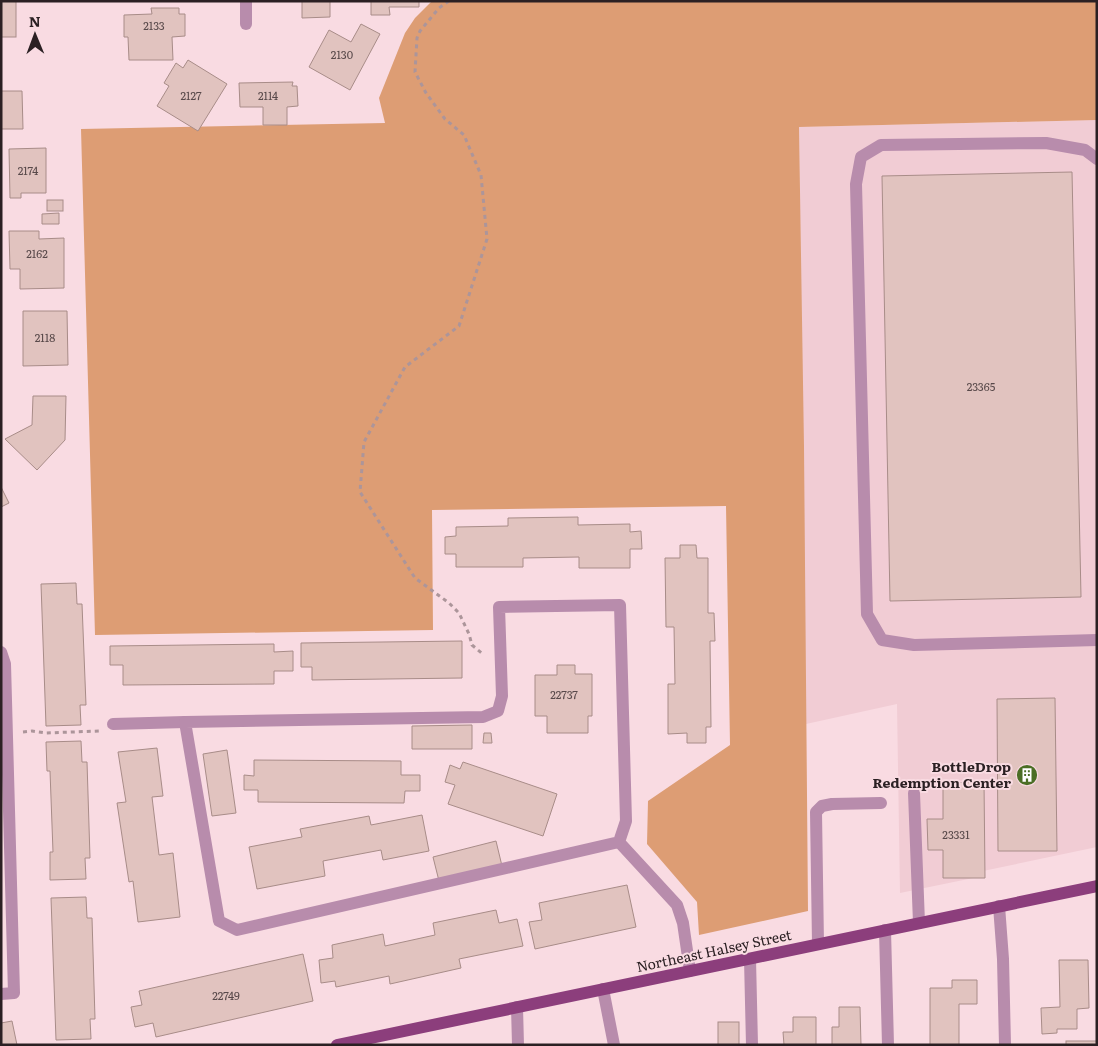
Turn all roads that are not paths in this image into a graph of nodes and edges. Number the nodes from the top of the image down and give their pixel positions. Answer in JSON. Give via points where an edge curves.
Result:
{"nodes":[{"id":1,"x":246,"y":1,"type":"edge"},
{"id":2,"x":246,"y":24,"type":"dead end"},
{"id":3,"x":1097,"y":159,"type":"edge"},
{"id":4,"x":1097,"y":640,"type":"edge"},
{"id":5,"x":1,"y":652,"type":"edge"},
{"id":6,"x":185,"y":722,"type":"junction"},
{"id":7,"x":113,"y":724,"type":"road end"},
{"id":8,"x":914,"y":793,"type":"dead end"},
{"id":9,"x":882,"y":803,"type":"dead end"},
{"id":10,"x":619,"y":842,"type":"junction"},
{"id":11,"x":1097,"y":886,"type":"edge"},
{"id":12,"x":999,"y":906,"type":"junction"},
{"id":13,"x":919,"y":923,"type":"junction"},
{"id":14,"x":885,"y":930,"type":"junction"},
{"id":15,"x":818,"y":944,"type":"junction"},
{"id":16,"x":750,"y":958,"type":"junction"},
{"id":17,"x":690,"y":971,"type":"junction"},
{"id":18,"x":603,"y":989,"type":"junction"},
{"id":19,"x":1,"y":994,"type":"edge"},
{"id":20,"x":517,"y":1007,"type":"junction"},
{"id":21,"x":337,"y":1045,"type":"edge"},
{"id":22,"x":518,"y":1045,"type":"edge"},
{"id":23,"x":614,"y":1045,"type":"edge"},
{"id":24,"x":752,"y":1045,"type":"edge"},
{"id":25,"x":888,"y":1045,"type":"edge"},
{"id":26,"x":1005,"y":1045,"type":"edge"}],
"edges":[{"from":1,"to":2,"type":"street"},
{"from":3,"to":4,"type":"street","via":[[1086,150],[1046,143],[881,145],[861,157],[856,184],[867,614],[882,640],[914,645]]},
{"from":5,"to":19,"type":"street","via":[[5,664],[14,993]]},
{"from":6,"to":7,"type":"street"},
{"from":6,"to":10,"type":"street","via":[[219,921],[237,930]]},
{"from":6,"to":10,"type":"street","via":[[483,716],[498,711],[502,696],[499,607],[620,605],[626,821]]},
{"from":8,"to":13,"type":"street"},
{"from":9,"to":15,"type":"street","via":[[832,804],[822,806],[816,812]]},
{"from":10,"to":17,"type":"street","via":[[677,906],[683,923]]},
{"from":11,"to":12,"type":"main road","name":"Northeast Halsey Street"},
{"from":12,"to":13,"type":"main road","name":"Northeast Halsey Street"},
{"from":12,"to":26,"type":"street"},
{"from":13,"to":14,"type":"main road","name":"Northeast Halsey Street"},
{"from":14,"to":15,"type":"main road","name":"Northeast Halsey Street"},
{"from":14,"to":25,"type":"street"},
{"from":15,"to":16,"type":"main road","name":"Northeast Halsey Street"},
{"from":16,"to":17,"type":"main road","name":"Northeast Halsey Street"},
{"from":16,"to":24,"type":"street"},
{"from":17,"to":18,"type":"main road","name":"Northeast Halsey Street"},
{"from":18,"to":20,"type":"main road","name":"Northeast Halsey Street"},
{"from":18,"to":23,"type":"street"},
{"from":20,"to":21,"type":"main road","name":"Northeast Halsey Street"},
{"from":20,"to":22,"type":"street"}]}
